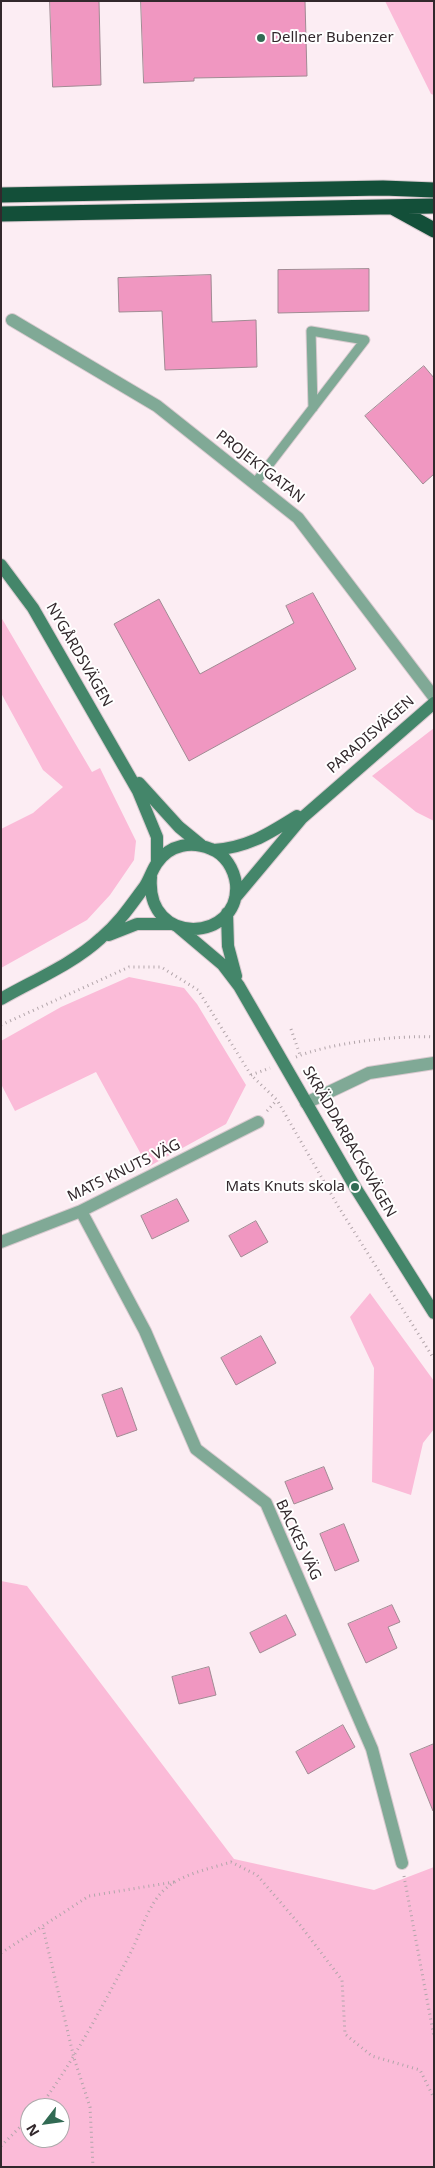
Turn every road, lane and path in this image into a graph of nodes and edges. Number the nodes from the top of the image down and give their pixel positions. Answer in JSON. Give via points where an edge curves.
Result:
{"nodes":[{"id":1,"x":434,"y":190,"type":"edge"},
{"id":2,"x":1,"y":195,"type":"edge"},
{"id":3,"x":434,"y":206,"type":"edge"},
{"id":4,"x":391,"y":207,"type":"junction"},
{"id":5,"x":1,"y":214,"type":"edge"},
{"id":6,"x":434,"y":230,"type":"edge"},
{"id":7,"x":12,"y":320,"type":"dead end"},
{"id":8,"x":313,"y":408,"type":"junction"},
{"id":9,"x":254,"y":483,"type":"junction"},
{"id":10,"x":1,"y":565,"type":"edge"},
{"id":11,"x":434,"y":697,"type":"edge"},
{"id":12,"x":434,"y":703,"type":"edge"},
{"id":13,"x":124,"y":764,"type":"junction"},
{"id":14,"x":329,"y":793,"type":"junction"},
{"id":15,"x":201,"y":845,"type":"junction"},
{"id":16,"x":214,"y":850,"type":"junction"},
{"id":17,"x":157,"y":863,"type":"junction"},
{"id":18,"x":151,"y":877,"type":"junction"},
{"id":19,"x":234,"y":900,"type":"junction"},
{"id":20,"x":227,"y":913,"type":"junction"},
{"id":21,"x":174,"y":925,"type":"junction"},
{"id":22,"x":100,"y":939,"type":"junction"},
{"id":23,"x":239,"y":986,"type":"junction"},
{"id":24,"x":1,"y":999,"type":"edge"},
{"id":25,"x":291,"y":1029,"type":"dead end"},
{"id":26,"x":434,"y":1037,"type":"edge"},
{"id":27,"x":346,"y":1044,"type":"dead end"},
{"id":28,"x":300,"y":1055,"type":"dead end"},
{"id":29,"x":434,"y":1063,"type":"edge"},
{"id":30,"x":306,"y":1103,"type":"junction"},
{"id":31,"x":258,"y":1122,"type":"dead end"},
{"id":32,"x":81,"y":1211,"type":"junction"},
{"id":33,"x":1,"y":1242,"type":"edge"},
{"id":34,"x":434,"y":1313,"type":"edge"},
{"id":35,"x":402,"y":1863,"type":"joint"},
{"id":36,"x":175,"y":1882,"type":"junction"},
{"id":37,"x":43,"y":1928,"type":"junction"},
{"id":38,"x":1,"y":1953,"type":"edge"},
{"id":39,"x":434,"y":2037,"type":"edge"},
{"id":40,"x":74,"y":2058,"type":"junction"},
{"id":41,"x":46,"y":2098,"type":"edge"},
{"id":42,"x":434,"y":2098,"type":"edge"},
{"id":43,"x":20,"y":2127,"type":"edge"},
{"id":44,"x":1,"y":2146,"type":"edge"},
{"id":45,"x":93,"y":2167,"type":"edge"}],
"edges":[{"from":1,"to":2,"type":"highway","via":[[384,188]]},
{"from":3,"to":4,"type":"highway"},
{"from":4,"to":5,"type":"highway"},
{"from":4,"to":6,"type":"highway"},
{"from":7,"to":9,"type":"street","name":"PROJEKTGATAN","via":[[157,406]]},
{"from":8,"to":8,"type":"lane","via":[[360,348],[365,340],[311,331]]},
{"from":8,"to":9,"type":"lane"},
{"from":9,"to":11,"type":"street","name":"PROJEKTGATAN","via":[[298,518]]},
{"from":10,"to":13,"type":"street","name":"NYGÅRDSVÄGEN","via":[[33,608]]},
{"from":12,"to":14,"type":"street","name":"PARADISVÄGEN"},
{"from":13,"to":15,"type":"street","name":"NYGÅRDSVÄGEN","via":[[161,809]]},
{"from":13,"to":17,"type":"street","name":"NYGÅRDSVÄGEN","via":[[157,837]]},
{"from":14,"to":16,"type":"street","name":"PARADISVÄGEN","via":[[266,836],[244,846]]},
{"from":14,"to":19,"type":"street","name":"PARADISVÄGEN","via":[[283,838]]},
{"from":15,"to":16,"type":"street"},
{"from":15,"to":17,"type":"street","via":[[176,847]]},
{"from":16,"to":19,"type":"street","via":[[226,859],[233,871],[236,885]]},
{"from":17,"to":18,"type":"street"},
{"from":18,"to":21,"type":"street","via":[[153,904],[160,915]]},
{"from":18,"to":22,"type":"street","via":[[121,919]]},
{"from":19,"to":20,"type":"street"},
{"from":20,"to":21,"type":"street","via":[[205,928],[191,930]]},
{"from":20,"to":23,"type":"street","name":"SKRÄDDARBACKSVÄGEN","via":[[228,946]]},
{"from":21,"to":22,"type":"street","via":[[137,924]]},
{"from":21,"to":23,"type":"street","name":"SKRÄDDARBACKSVÄGEN","via":[[223,965]]},
{"from":22,"to":24,"type":"street"},
{"from":23,"to":30,"type":"street","name":"SKRÄDDARBACKSVÄGEN"},
{"from":25,"to":28,"type":"path"},
{"from":26,"to":27,"type":"path"},
{"from":29,"to":30,"type":"street","via":[[369,1073]]},
{"from":30,"to":34,"type":"street","name":"SKRÄDDARBACKSVÄGEN"},
{"from":31,"to":32,"type":"street","name":"MATS KNUTS VÄG"},
{"from":32,"to":33,"type":"street","name":"MATS KNUTS VÄG"},
{"from":32,"to":35,"type":"street","name":"BACKES VÄG","via":[[145,1331],[196,1449],[266,1503],[372,1749]]},
{"from":35,"to":39,"type":"path"},
{"from":36,"to":37,"type":"path","via":[[89,1896]]},
{"from":36,"to":40,"type":"path","via":[[153,1904],[137,1941]]},
{"from":36,"to":42,"type":"path","via":[[230,1862],[257,1875],[342,1980],[345,2034],[372,2056],[420,2070]]},
{"from":37,"to":38,"type":"path"},
{"from":37,"to":40,"type":"path"},
{"from":40,"to":41,"type":"path"},
{"from":40,"to":45,"type":"path","via":[[90,2107]]},
{"from":43,"to":44,"type":"path"}]}
